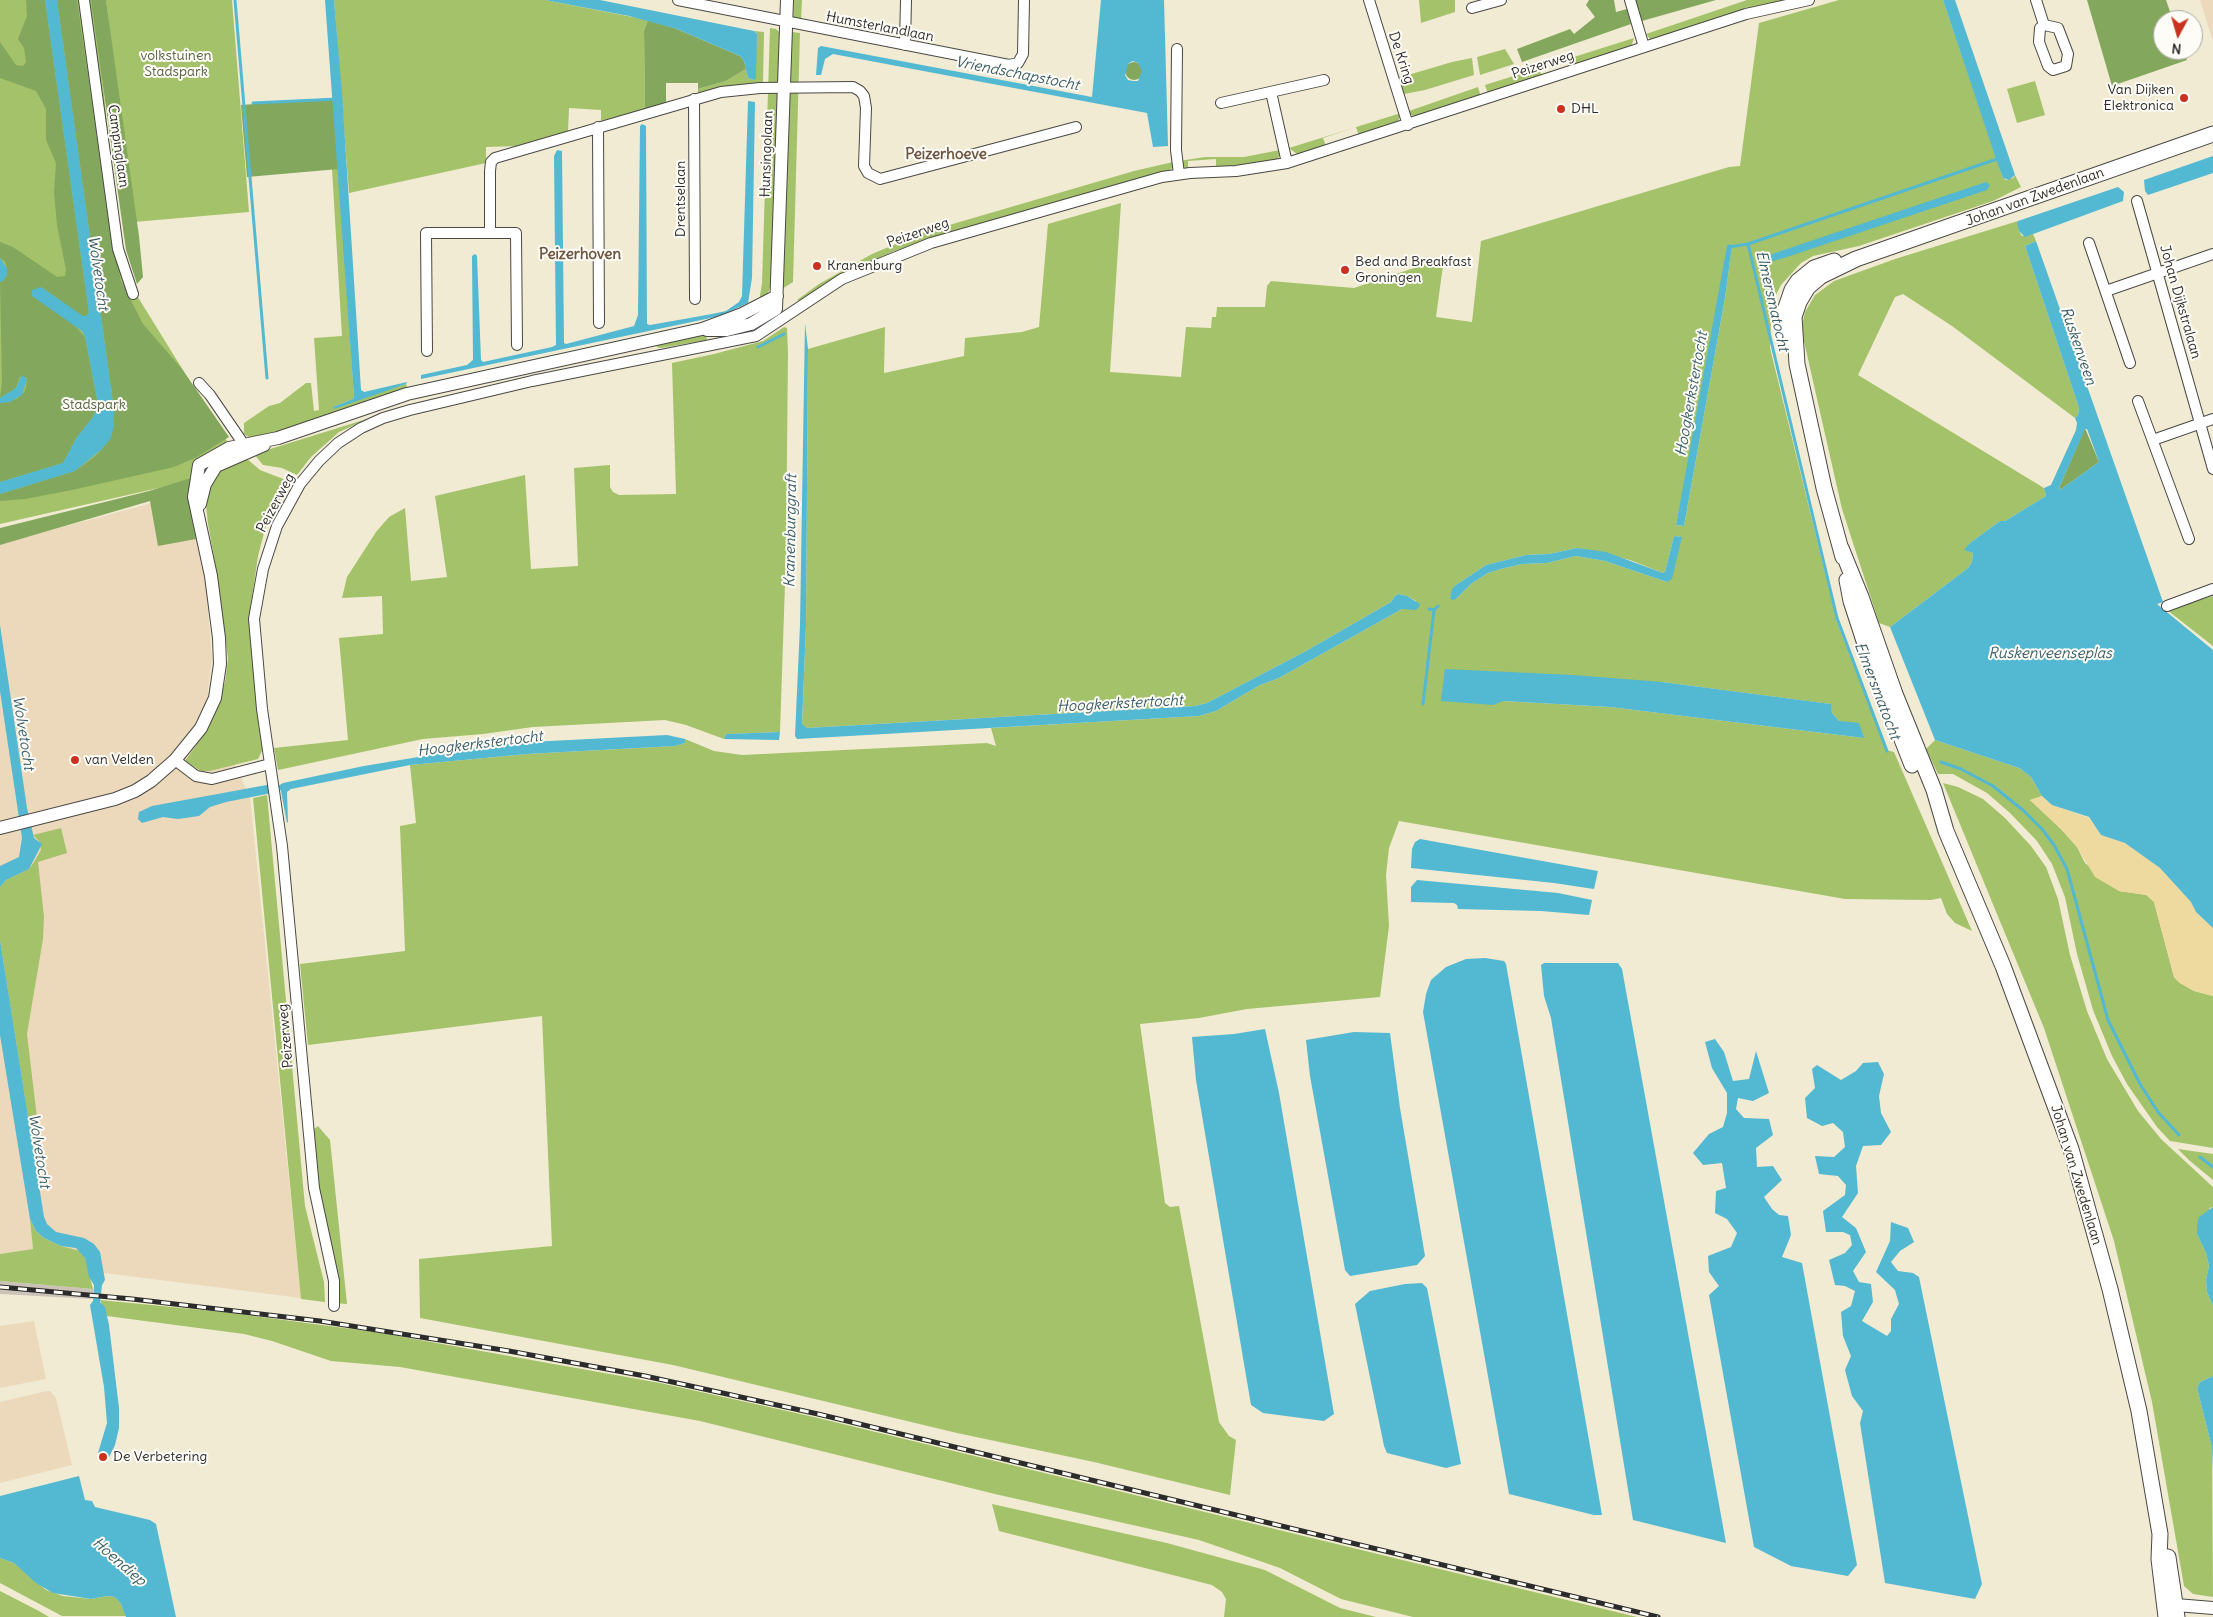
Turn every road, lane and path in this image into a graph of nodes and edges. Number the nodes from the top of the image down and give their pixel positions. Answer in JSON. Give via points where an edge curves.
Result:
{"nodes":[{"id":1,"x":84,"y":0,"type":"edge"},
{"id":2,"x":678,"y":0,"type":"edge"},
{"id":3,"x":787,"y":0,"type":"edge"},
{"id":4,"x":906,"y":0,"type":"edge"},
{"id":5,"x":1024,"y":0,"type":"edge"},
{"id":6,"x":1369,"y":0,"type":"edge"},
{"id":7,"x":1501,"y":0,"type":"edge"},
{"id":8,"x":1630,"y":0,"type":"edge"},
{"id":9,"x":1810,"y":0,"type":"edge"},
{"id":10,"x":2036,"y":0,"type":"edge"},
{"id":11,"x":1472,"y":8,"type":"dead end"},
{"id":12,"x":786,"y":22,"type":"junction"},
{"id":13,"x":2044,"y":25,"type":"dead end"},
{"id":14,"x":905,"y":45,"type":"junction"},
{"id":15,"x":1644,"y":47,"type":"junction"},
{"id":16,"x":1177,"y":49,"type":"dead end"},
{"id":17,"x":1324,"y":80,"type":"dead end"},
{"id":18,"x":784,"y":88,"type":"junction"},
{"id":19,"x":1271,"y":92,"type":"junction"},
{"id":20,"x":694,"y":99,"type":"junction"},
{"id":21,"x":1221,"y":103,"type":"dead end"},
{"id":22,"x":1408,"y":125,"type":"junction"},
{"id":23,"x":598,"y":127,"type":"junction"},
{"id":24,"x":1076,"y":127,"type":"dead end"},
{"id":25,"x":2213,"y":134,"type":"edge"},
{"id":26,"x":1287,"y":162,"type":"junction"},
{"id":27,"x":1178,"y":174,"type":"junction"},
{"id":28,"x":2138,"y":201,"type":"dead end"},
{"id":29,"x":490,"y":233,"type":"junction"},
{"id":30,"x":2089,"y":243,"type":"dead end"},
{"id":31,"x":2213,"y":254,"type":"edge"},
{"id":32,"x":2158,"y":273,"type":"junction"},
{"id":33,"x":2106,"y":291,"type":"junction"},
{"id":34,"x":133,"y":294,"type":"dead end"},
{"id":35,"x":695,"y":299,"type":"dead end"},
{"id":36,"x":599,"y":323,"type":"dead end"},
{"id":37,"x":649,"y":340,"type":"junction"},
{"id":38,"x":517,"y":345,"type":"dead end"},
{"id":39,"x":427,"y":351,"type":"dead end"},
{"id":40,"x":652,"y":355,"type":"junction"},
{"id":41,"x":2130,"y":363,"type":"dead end"},
{"id":42,"x":199,"y":383,"type":"dead end"},
{"id":43,"x":2138,"y":401,"type":"dead end"},
{"id":44,"x":2213,"y":419,"type":"edge"},
{"id":45,"x":2200,"y":424,"type":"junction"},
{"id":46,"x":2152,"y":440,"type":"junction"},
{"id":47,"x":246,"y":449,"type":"junction"},
{"id":48,"x":2213,"y":469,"type":"edge"},
{"id":49,"x":2189,"y":538,"type":"dead end"},
{"id":50,"x":2213,"y":589,"type":"edge"},
{"id":51,"x":2167,"y":606,"type":"dead end"},
{"id":52,"x":175,"y":760,"type":"junction"},
{"id":53,"x":270,"y":764,"type":"junction"},
{"id":54,"x":0,"y":828,"type":"edge"},
{"id":55,"x":334,"y":1306,"type":"dead end"},
{"id":56,"x":2213,"y":1608,"type":"edge"},
{"id":57,"x":2171,"y":1614,"type":"edge"}],
"edges":[{"from":1,"to":34,"type":"street","name":"Campinglaan","via":[[118,249]]},
{"from":2,"to":12,"type":"street","name":"Humsterlandlaan"},
{"from":3,"to":12,"type":"street","name":"Hunsingolaan"},
{"from":4,"to":14,"type":"street"},
{"from":5,"to":14,"type":"street","name":"Humsterlandlaan","via":[[1022,54],[1018,63],[1009,66]]},
{"from":6,"to":22,"type":"street","name":"De Kring"},
{"from":7,"to":11,"type":"street"},
{"from":8,"to":15,"type":"street"},
{"from":9,"to":15,"type":"street","name":"Peizerweg","via":[[1746,14]]},
{"from":10,"to":13,"type":"street"},
{"from":12,"to":14,"type":"street","name":"Humsterlandlaan"},
{"from":12,"to":18,"type":"street","name":"Hunsingolaan"},
{"from":15,"to":22,"type":"street","name":"Peizerweg"},
{"from":16,"to":27,"type":"street"},
{"from":17,"to":19,"type":"street"},
{"from":18,"to":20,"type":"street","via":[[745,89]]},
{"from":18,"to":24,"type":"street","via":[[853,88],[860,91],[866,108],[864,166],[868,173],[880,179]]},
{"from":18,"to":37,"type":"street","name":"Hunsingolaan","via":[[776,302],[758,321],[743,327],[702,329]]},
{"from":19,"to":21,"type":"street"},
{"from":19,"to":26,"type":"street"},
{"from":20,"to":23,"type":"street"},
{"from":20,"to":35,"type":"street","name":"Drentselaan"},
{"from":22,"to":26,"type":"street","name":"Peizerweg"},
{"from":23,"to":29,"type":"street","via":[[502,155],[491,162]]},
{"from":23,"to":36,"type":"street"},
{"from":25,"to":57,"type":"main road","name":"Johan van Zwedenlaan","via":[[1856,259],[1821,276],[1803,294],[1793,326],[1797,364],[1824,488],[1841,548],[1934,790],[1946,830],[2004,966],[2071,1149],[2126,1350],[2149,1463],[2160,1534],[2159,1559]]},
{"from":26,"to":27,"type":"street","name":"Peizerweg","via":[[1236,171]]},
{"from":27,"to":40,"type":"street","name":"Peizerweg","via":[[931,243],[842,279],[756,336]]},
{"from":28,"to":32,"type":"street","name":"Johan Dijkstralaan"},
{"from":29,"to":38,"type":"street","via":[[516,233]]},
{"from":29,"to":39,"type":"street","via":[[426,233]]},
{"from":30,"to":33,"type":"street"},
{"from":31,"to":32,"type":"street"},
{"from":32,"to":33,"type":"street"},
{"from":32,"to":45,"type":"street","name":"Johan Dijkstralaan"},
{"from":33,"to":41,"type":"street"},
{"from":37,"to":40,"type":"street"},
{"from":37,"to":47,"type":"street","via":[[407,394]]},
{"from":40,"to":53,"type":"street","name":"Peizerweg","via":[[383,418],[338,443],[319,461],[300,484],[277,526],[257,597],[255,637]]},
{"from":42,"to":47,"type":"street"},
{"from":43,"to":46,"type":"street"},
{"from":44,"to":45,"type":"street"},
{"from":45,"to":46,"type":"street"},
{"from":45,"to":48,"type":"street","name":"Johan Dijkstralaan"},
{"from":46,"to":49,"type":"street"},
{"from":47,"to":52,"type":"street","via":[[219,452],[199,465],[194,490],[215,606],[220,664],[215,698],[208,714]]},
{"from":50,"to":51,"type":"street"},
{"from":52,"to":53,"type":"street","via":[[196,776],[212,779]]},
{"from":52,"to":54,"type":"street","via":[[143,787],[125,796]]},
{"from":53,"to":55,"type":"street","name":"Peizerweg","via":[[295,971],[314,1188],[334,1281]]},
{"from":56,"to":57,"type":"street"}]}
